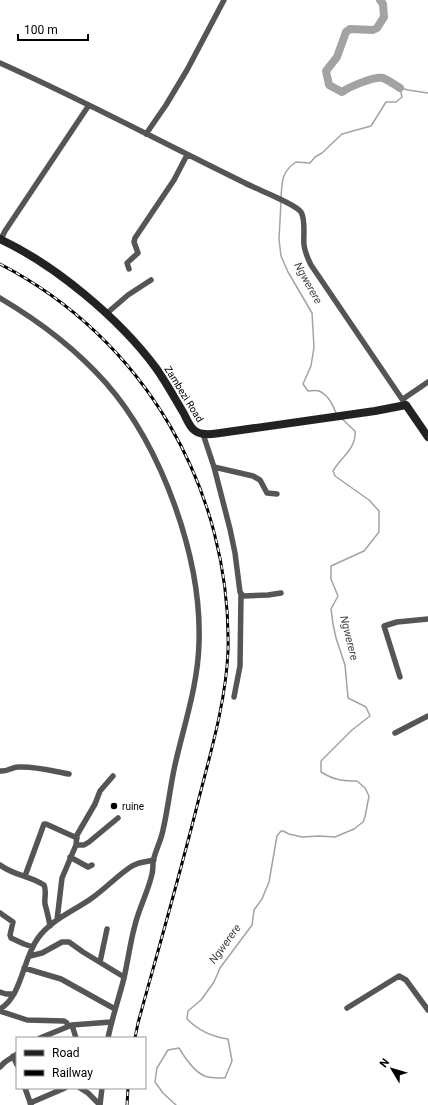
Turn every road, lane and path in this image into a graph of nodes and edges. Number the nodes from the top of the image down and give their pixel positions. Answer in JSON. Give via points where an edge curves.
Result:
{"nodes":[{"id":1,"x":224,"y":0,"type":"edge"},
{"id":2,"x":0,"y":63,"type":"edge"},
{"id":3,"x":89,"y":105,"type":"junction"},
{"id":4,"x":146,"y":134,"type":"junction"},
{"id":5,"x":187,"y":155,"type":"junction"},
{"id":6,"x":0,"y":239,"type":"edge"},
{"id":7,"x":129,"y":269,"type":"dead end"},
{"id":8,"x":151,"y":280,"type":"dead end"},
{"id":9,"x":0,"y":298,"type":"edge"},
{"id":10,"x":106,"y":314,"type":"junction"},
{"id":11,"x":428,"y":382,"type":"edge"},
{"id":12,"x":404,"y":402,"type":"junction"},
{"id":13,"x":203,"y":434,"type":"junction"},
{"id":14,"x":428,"y":437,"type":"edge"},
{"id":15,"x":214,"y":467,"type":"junction"},
{"id":16,"x":277,"y":494,"type":"dead end"},
{"id":17,"x":281,"y":593,"type":"dead end"},
{"id":18,"x":241,"y":595,"type":"junction"},
{"id":19,"x":428,"y":619,"type":"edge"},
{"id":20,"x":400,"y":677,"type":"dead end"},
{"id":21,"x":234,"y":697,"type":"dead end"},
{"id":22,"x":428,"y":716,"type":"edge"},
{"id":23,"x":395,"y":733,"type":"dead end"},
{"id":24,"x":0,"y":771,"type":"edge"},
{"id":25,"x":69,"y":774,"type":"dead end"},
{"id":26,"x":113,"y":776,"type":"dead end"},
{"id":27,"x":118,"y":818,"type":"dead end"},
{"id":28,"x":77,"y":838,"type":"junction"},
{"id":29,"x":76,"y":845,"type":"junction"},
{"id":30,"x":70,"y":857,"type":"junction"},
{"id":31,"x":154,"y":860,"type":"junction"},
{"id":32,"x":0,"y":865,"type":"edge"},
{"id":33,"x":92,"y":866,"type":"dead end"},
{"id":34,"x":25,"y":876,"type":"junction"},
{"id":35,"x":0,"y":913,"type":"edge"},
{"id":36,"x":57,"y":920,"type":"junction"},
{"id":37,"x":50,"y":926,"type":"junction"},
{"id":38,"x":107,"y":929,"type":"dead end"},
{"id":39,"x":34,"y":946,"type":"junction"},
{"id":40,"x":30,"y":956,"type":"junction"},
{"id":41,"x":100,"y":962,"type":"junction"},
{"id":42,"x":24,"y":968,"type":"junction"},
{"id":43,"x":124,"y":977,"type":"junction"},
{"id":44,"x":0,"y":992,"type":"edge"},
{"id":45,"x":14,"y":994,"type":"junction"},
{"id":46,"x":348,"y":1008,"type":"dead end"},
{"id":47,"x":115,"y":1009,"type":"junction"},
{"id":48,"x":0,"y":1010,"type":"edge"},
{"id":49,"x":428,"y":1010,"type":"edge"},
{"id":50,"x":111,"y":1022,"type":"junction"},
{"id":51,"x":70,"y":1026,"type":"junction"},
{"id":52,"x":42,"y":1037,"type":"edge"},
{"id":53,"x":76,"y":1037,"type":"edge"},
{"id":54,"x":108,"y":1037,"type":"edge"},
{"id":55,"x":15,"y":1055,"type":"edge"},
{"id":56,"x":0,"y":1068,"type":"edge"},
{"id":57,"x":26,"y":1089,"type":"edge"},
{"id":58,"x":63,"y":1089,"type":"edge"},
{"id":59,"x":82,"y":1089,"type":"edge"},
{"id":60,"x":102,"y":1089,"type":"edge"},
{"id":61,"x":30,"y":1104,"type":"edge"},
{"id":62,"x":100,"y":1105,"type":"edge"}],
"edges":[{"from":1,"to":4,"type":"street","via":[[187,70]]},
{"from":2,"to":3,"type":"street"},
{"from":3,"to":4,"type":"street"},
{"from":3,"to":6,"type":"street"},
{"from":4,"to":5,"type":"street"},
{"from":5,"to":7,"type":"street","via":[[174,180],[135,238],[138,253],[127,263]]},
{"from":5,"to":12,"type":"street","via":[[298,209],[302,217],[305,251],[311,265]]},
{"from":6,"to":10,"type":"main road","name":"Zambezi Road","via":[[36,258]]},
{"from":8,"to":10,"type":"street"},
{"from":9,"to":31,"type":"street","via":[[44,326],[70,347],[119,399],[158,465],[176,508],[185,539],[199,616],[197,670],[172,775],[164,828]]},
{"from":10,"to":13,"type":"main road","name":"Zambezi Road","via":[[130,337],[166,382],[194,430]]},
{"from":11,"to":12,"type":"street"},
{"from":12,"to":13,"type":"main road","name":"Zambezi Road","via":[[375,411],[344,416]]},
{"from":12,"to":14,"type":"main road"},
{"from":13,"to":15,"type":"street"},
{"from":15,"to":16,"type":"street","via":[[253,476],[260,480],[267,493]]},
{"from":15,"to":18,"type":"street","via":[[235,553]]},
{"from":17,"to":18,"type":"street"},
{"from":18,"to":21,"type":"street","via":[[240,666]]},
{"from":19,"to":20,"type":"street","via":[[396,622],[384,626]]},
{"from":22,"to":23,"type":"street"},
{"from":24,"to":25,"type":"street","via":[[21,767]]},
{"from":26,"to":28,"type":"street","via":[[100,791]]},
{"from":27,"to":29,"type":"street","via":[[89,842]]},
{"from":28,"to":29,"type":"street"},
{"from":28,"to":34,"type":"street","via":[[44,824]]},
{"from":29,"to":30,"type":"street"},
{"from":30,"to":33,"type":"street","via":[[88,867]]},
{"from":30,"to":36,"type":"street","via":[[60,886]]},
{"from":31,"to":36,"type":"street","via":[[132,866],[91,899]]},
{"from":31,"to":43,"type":"street","via":[[135,926]]},
{"from":32,"to":34,"type":"street"},
{"from":34,"to":37,"type":"street","via":[[42,883],[45,887]]},
{"from":35,"to":39,"type":"street","via":[[13,922],[11,938]]},
{"from":36,"to":37,"type":"street"},
{"from":37,"to":39,"type":"street"},
{"from":38,"to":41,"type":"street"},
{"from":39,"to":40,"type":"street"},
{"from":40,"to":41,"type":"street","via":[[66,941]]},
{"from":40,"to":42,"type":"street"},
{"from":41,"to":43,"type":"street"},
{"from":42,"to":45,"type":"street"},
{"from":42,"to":47,"type":"street","via":[[61,979]]},
{"from":43,"to":47,"type":"street"},
{"from":44,"to":45,"type":"street"},
{"from":45,"to":48,"type":"street","via":[[10,1002]]},
{"from":46,"to":49,"type":"street","via":[[399,976],[406,980]]},
{"from":47,"to":50,"type":"street"},
{"from":48,"to":51,"type":"street","via":[[27,1020],[64,1021]]},
{"from":50,"to":51,"type":"street"},
{"from":50,"to":54,"type":"street"},
{"from":51,"to":52,"type":"street"},
{"from":51,"to":53,"type":"street"},
{"from":55,"to":56,"type":"street"},
{"from":57,"to":61,"type":"street"},
{"from":58,"to":61,"type":"street"},
{"from":59,"to":62,"type":"street"},
{"from":60,"to":62,"type":"street"}]}
